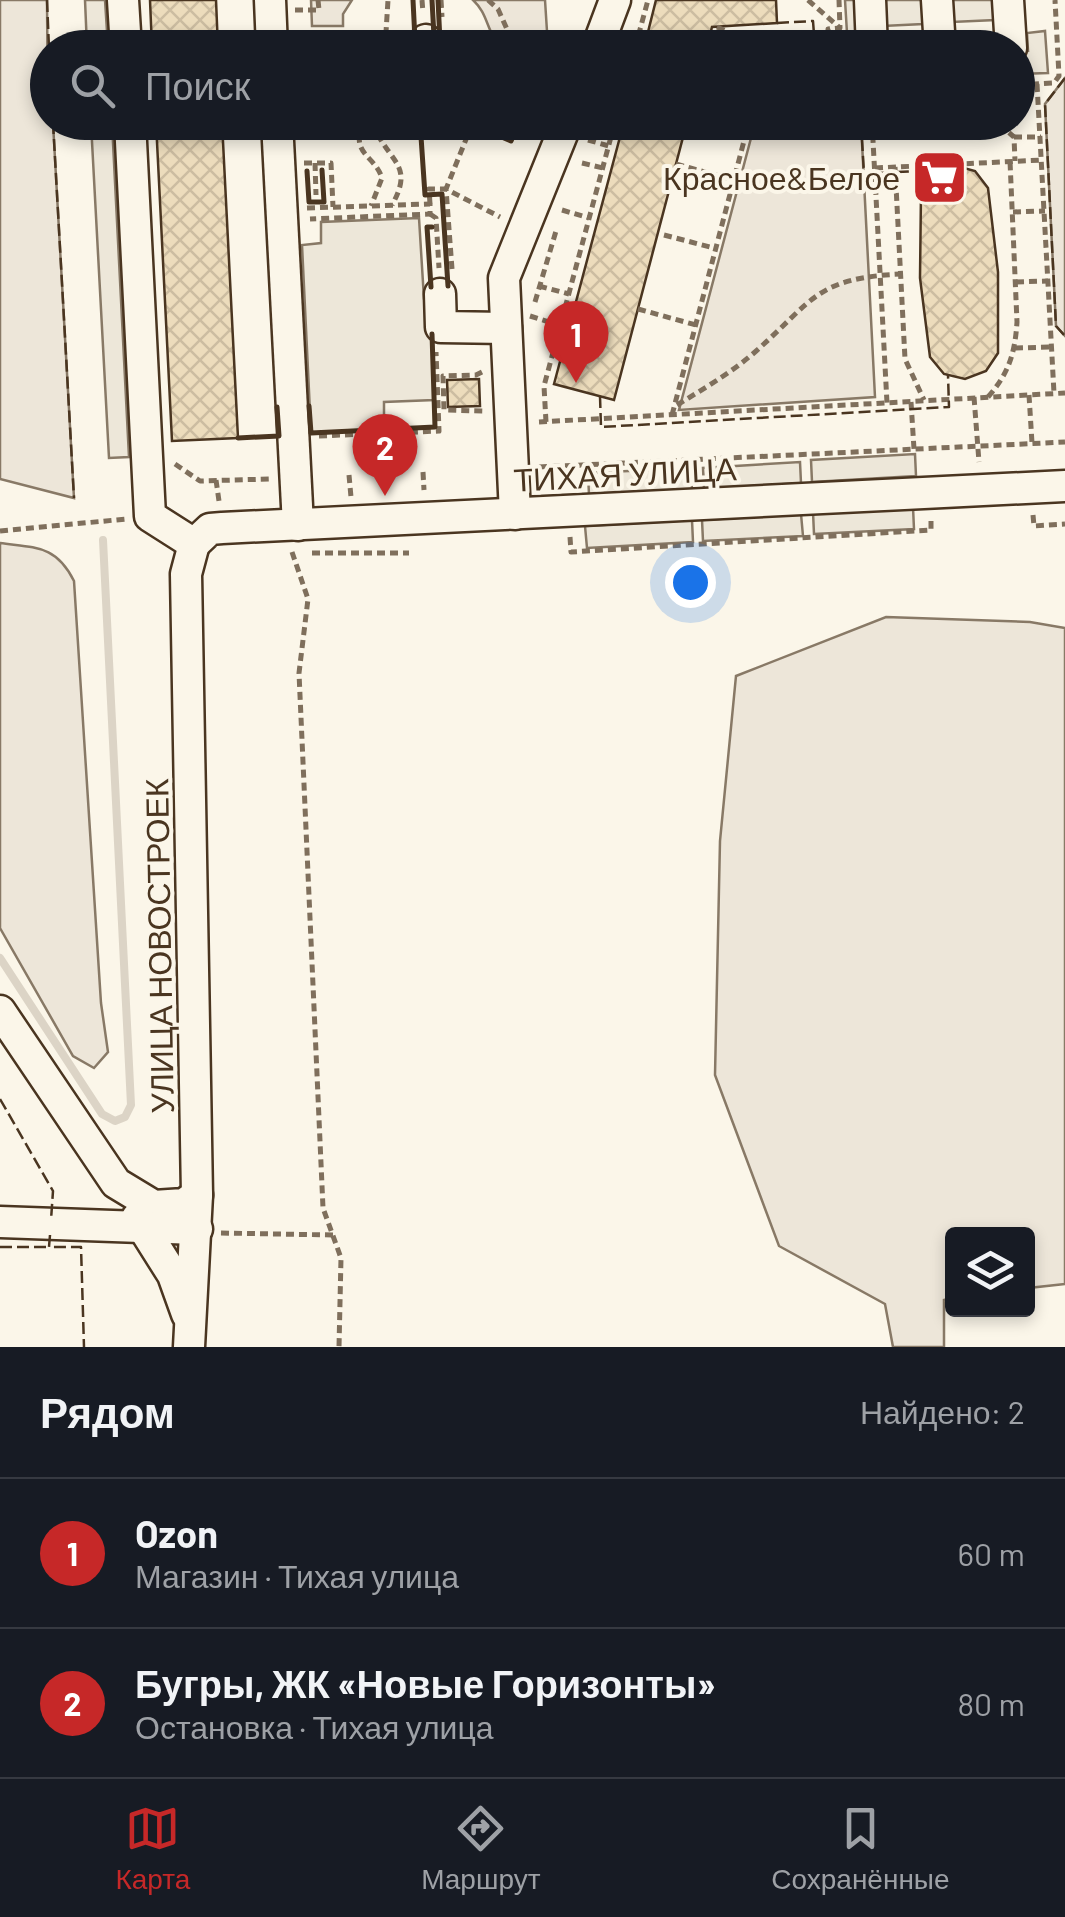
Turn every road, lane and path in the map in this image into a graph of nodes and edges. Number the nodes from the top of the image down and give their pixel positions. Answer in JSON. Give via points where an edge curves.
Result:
{"nodes":[{"id":1,"x":124,"y":0,"type":"edge"},
{"id":2,"x":318,"y":0,"type":"edge"},
{"id":3,"x":388,"y":0,"type":"edge"},
{"id":4,"x":422,"y":0,"type":"edge"},
{"id":5,"x":488,"y":0,"type":"edge"},
{"id":6,"x":590,"y":0,"type":"edge"},
{"id":7,"x":615,"y":0,"type":"edge"},
{"id":8,"x":648,"y":0,"type":"edge"},
{"id":9,"x":808,"y":0,"type":"edge"},
{"id":10,"x":839,"y":0,"type":"edge"},
{"id":11,"x":870,"y":0,"type":"edge"},
{"id":12,"x":937,"y":0,"type":"edge"},
{"id":13,"x":1008,"y":0,"type":"edge"},
{"id":14,"x":1055,"y":0,"type":"edge"},
{"id":15,"x":281,"y":5,"type":"edge"},
{"id":16,"x":840,"y":28,"type":"junction"},
{"id":17,"x":125,"y":30,"type":"edge"},
{"id":18,"x":276,"y":30,"type":"edge"},
{"id":19,"x":386,"y":30,"type":"edge"},
{"id":20,"x":425,"y":30,"type":"edge"},
{"id":21,"x":507,"y":30,"type":"edge"},
{"id":22,"x":594,"y":30,"type":"edge"},
{"id":23,"x":603,"y":30,"type":"edge"},
{"id":24,"x":640,"y":30,"type":"edge"},
{"id":25,"x":828,"y":30,"type":"edge"},
{"id":26,"x":871,"y":30,"type":"edge"},
{"id":27,"x":939,"y":30,"type":"edge"},
{"id":28,"x":1010,"y":30,"type":"edge"},
{"id":29,"x":1061,"y":41,"type":"edge"},
{"id":30,"x":1062,"y":65,"type":"edge"},
{"id":31,"x":1037,"y":84,"type":"joint"},
{"id":32,"x":1035,"y":136,"type":"edge"},
{"id":33,"x":1041,"y":136,"type":"junction"},
{"id":34,"x":131,"y":140,"type":"edge"},
{"id":35,"x":287,"y":140,"type":"edge"},
{"id":36,"x":358,"y":140,"type":"edge"},
{"id":37,"x":381,"y":140,"type":"edge"},
{"id":38,"x":466,"y":140,"type":"edge"},
{"id":39,"x":550,"y":140,"type":"edge"},
{"id":40,"x":583,"y":140,"type":"edge"},
{"id":41,"x":587,"y":140,"type":"edge"},
{"id":42,"x":610,"y":140,"type":"edge"},
{"id":43,"x":744,"y":140,"type":"edge"},
{"id":44,"x":873,"y":140,"type":"edge"},
{"id":45,"x":1014,"y":140,"type":"edge"},
{"id":46,"x":609,"y":146,"type":"junction"},
{"id":47,"x":1042,"y":160,"type":"junction"},
{"id":48,"x":1012,"y":161,"type":"junction"},
{"id":49,"x":315,"y":163,"type":"junction"},
{"id":50,"x":300,"y":164,"type":"dead end"},
{"id":51,"x":676,"y":164,"type":"dead end"},
{"id":52,"x":895,"y":167,"type":"junction"},
{"id":53,"x":603,"y":168,"type":"junction"},
{"id":54,"x":874,"y":168,"type":"junction"},
{"id":55,"x":734,"y":180,"type":"junction"},
{"id":56,"x":446,"y":189,"type":"junction"},
{"id":57,"x":566,"y":194,"type":"dead end"},
{"id":58,"x":316,"y":195,"type":"dead end"},
{"id":59,"x":430,"y":204,"type":"junction"},
{"id":60,"x":392,"y":205,"type":"junction"},
{"id":61,"x":370,"y":206,"type":"junction"},
{"id":62,"x":333,"y":207,"type":"junction"},
{"id":63,"x":302,"y":208,"type":"dead end"},
{"id":64,"x":1044,"y":211,"type":"junction"},
{"id":65,"x":1012,"y":212,"type":"junction"},
{"id":66,"x":430,"y":214,"type":"junction"},
{"id":67,"x":590,"y":218,"type":"junction"},
{"id":68,"x":302,"y":219,"type":"dead end"},
{"id":69,"x":506,"y":220,"type":"dead end"},
{"id":70,"x":556,"y":229,"type":"dead end"},
{"id":71,"x":664,"y":235,"type":"dead end"},
{"id":72,"x":716,"y":248,"type":"junction"},
{"id":73,"x":901,"y":274,"type":"junction"},
{"id":74,"x":880,"y":275,"type":"junction"},
{"id":75,"x":444,"y":280,"type":"junction"},
{"id":76,"x":1048,"y":281,"type":"junction"},
{"id":77,"x":1015,"y":282,"type":"junction"},
{"id":78,"x":539,"y":286,"type":"junction"},
{"id":79,"x":569,"y":294,"type":"junction"},
{"id":80,"x":638,"y":309,"type":"dead end"},
{"id":81,"x":696,"y":325,"type":"junction"},
{"id":82,"x":560,"y":326,"type":"junction"},
{"id":83,"x":506,"y":328,"type":"junction"},
{"id":84,"x":436,"y":345,"type":"dead end"},
{"id":85,"x":1052,"y":347,"type":"junction"},
{"id":86,"x":1015,"y":348,"type":"junction"},
{"id":87,"x":486,"y":362,"type":"dead end"},
{"id":88,"x":1054,"y":393,"type":"junction"},
{"id":89,"x":1065,"y":393,"type":"edge"},
{"id":90,"x":1029,"y":395,"type":"junction"},
{"id":91,"x":974,"y":397,"type":"junction"},
{"id":92,"x":988,"y":397,"type":"junction"},
{"id":93,"x":924,"y":400,"type":"junction"},
{"id":94,"x":911,"y":401,"type":"junction"},
{"id":95,"x":887,"y":402,"type":"junction"},
{"id":96,"x":673,"y":410,"type":"junction"},
{"id":97,"x":500,"y":420,"type":"junction"},
{"id":98,"x":546,"y":422,"type":"junction"},
{"id":99,"x":295,"y":437,"type":"junction"},
{"id":100,"x":1065,"y":442,"type":"edge"},
{"id":101,"x":1032,"y":443,"type":"junction"},
{"id":102,"x":978,"y":445,"type":"junction"},
{"id":103,"x":914,"y":449,"type":"junction"},
{"id":104,"x":979,"y":462,"type":"dead end"},
{"id":105,"x":529,"y":467,"type":"dead end"},
{"id":106,"x":216,"y":480,"type":"dead end"},
{"id":107,"x":1065,"y":486,"type":"edge"},
{"id":108,"x":219,"y":504,"type":"dead end"},
{"id":109,"x":1033,"y":509,"type":"dead end"},
{"id":110,"x":931,"y":513,"type":"dead end"},
{"id":111,"x":515,"y":514,"type":"junction"},
{"id":112,"x":150,"y":516,"type":"junction"},
{"id":113,"x":1065,"y":524,"type":"edge"},
{"id":114,"x":298,"y":525,"type":"junction"},
{"id":115,"x":0,"y":531,"type":"edge"},
{"id":116,"x":194,"y":544,"type":"junction"},
{"id":117,"x":571,"y":552,"type":"dead end"},
{"id":118,"x":409,"y":553,"type":"dead end"},
{"id":119,"x":0,"y":1011,"type":"edge"},
{"id":120,"x":116,"y":1183,"type":"junction"},
{"id":121,"x":197,"y":1196,"type":"junction"},
{"id":122,"x":0,"y":1222,"type":"edge"},
{"id":123,"x":142,"y":1227,"type":"junction"},
{"id":124,"x":197,"y":1228,"type":"junction"},
{"id":125,"x":333,"y":1235,"type":"junction"},
{"id":126,"x":190,"y":1337,"type":"edge"},
{"id":127,"x":339,"y":1347,"type":"edge"}],
"edges":[{"from":1,"to":17,"type":"street"},
{"from":2,"to":15,"type":"path","via":[[319,10]]},
{"from":3,"to":19,"type":"path"},
{"from":4,"to":20,"type":"path"},
{"from":5,"to":21,"type":"path"},
{"from":6,"to":22,"type":"street"},
{"from":7,"to":23,"type":"street"},
{"from":8,"to":24,"type":"path"},
{"from":9,"to":16,"type":"path"},
{"from":10,"to":16,"type":"path"},
{"from":11,"to":26,"type":"street"},
{"from":12,"to":27,"type":"street"},
{"from":13,"to":28,"type":"street"},
{"from":14,"to":29,"type":"path"},
{"from":15,"to":18,"type":"street"},
{"from":16,"to":25,"type":"path"},
{"from":29,"to":30,"type":"path"},
{"from":30,"to":31,"type":"path","via":[[1054,83]]},
{"from":31,"to":33,"type":"path"},
{"from":32,"to":33,"type":"path"},
{"from":33,"to":47,"type":"path"},
{"from":34,"to":112,"type":"street"},
{"from":35,"to":99,"type":"street"},
{"from":36,"to":61,"type":"path","via":[[382,178]]},
{"from":37,"to":60,"type":"path","via":[[402,173]]},
{"from":38,"to":56,"type":"path"},
{"from":39,"to":83,"type":"street","via":[[504,278]]},
{"from":40,"to":53,"type":"path","via":[[576,161]]},
{"from":41,"to":46,"type":"path"},
{"from":42,"to":46,"type":"path"},
{"from":43,"to":55,"type":"path"},
{"from":44,"to":54,"type":"path"},
{"from":45,"to":48,"type":"path"},
{"from":46,"to":53,"type":"path"},
{"from":47,"to":48,"type":"path"},
{"from":47,"to":64,"type":"path"},
{"from":48,"to":52,"type":"path"},
{"from":48,"to":65,"type":"path"},
{"from":49,"to":50,"type":"path"},
{"from":49,"to":58,"type":"path"},
{"from":49,"to":62,"type":"path","via":[[331,162]]},
{"from":51,"to":55,"type":"path"},
{"from":52,"to":54,"type":"path"},
{"from":52,"to":73,"type":"path"},
{"from":53,"to":67,"type":"path"},
{"from":54,"to":74,"type":"path"},
{"from":55,"to":72,"type":"path"},
{"from":56,"to":59,"type":"path","via":[[429,190]]},
{"from":56,"to":69,"type":"path"},
{"from":56,"to":75,"type":"path"},
{"from":57,"to":67,"type":"path","via":[[562,210]]},
{"from":59,"to":60,"type":"path"},
{"from":59,"to":66,"type":"path"},
{"from":60,"to":61,"type":"path"},
{"from":61,"to":62,"type":"path"},
{"from":62,"to":63,"type":"path"},
{"from":64,"to":65,"type":"path"},
{"from":64,"to":76,"type":"path"},
{"from":65,"to":77,"type":"path"},
{"from":66,"to":68,"type":"path"},
{"from":66,"to":75,"type":"path","via":[[436,218]]},
{"from":67,"to":79,"type":"path"},
{"from":70,"to":78,"type":"path"},
{"from":71,"to":72,"type":"path"},
{"from":72,"to":81,"type":"path"},
{"from":73,"to":74,"type":"path"},
{"from":73,"to":93,"type":"path","via":[[905,358]]},
{"from":74,"to":95,"type":"path"},
{"from":74,"to":96,"type":"path","via":[[820,292],[754,353]]},
{"from":75,"to":83,"type":"street","via":[[441,327]]},
{"from":76,"to":77,"type":"path"},
{"from":76,"to":85,"type":"path"},
{"from":77,"to":86,"type":"path"},
{"from":78,"to":79,"type":"path"},
{"from":78,"to":82,"type":"path","via":[[530,316]]},
{"from":79,"to":82,"type":"path"},
{"from":80,"to":81,"type":"path"},
{"from":81,"to":96,"type":"path"},
{"from":82,"to":98,"type":"path","via":[[544,386]]},
{"from":83,"to":97,"type":"street"},
{"from":84,"to":99,"type":"path","via":[[439,431]]},
{"from":85,"to":86,"type":"path"},
{"from":85,"to":88,"type":"path"},
{"from":86,"to":92,"type":"path"},
{"from":87,"to":97,"type":"path","via":[[476,375],[444,376],[444,410],[478,409]]},
{"from":88,"to":89,"type":"path"},
{"from":88,"to":90,"type":"path"},
{"from":90,"to":92,"type":"path"},
{"from":90,"to":101,"type":"path"},
{"from":91,"to":92,"type":"path"},
{"from":91,"to":93,"type":"path"},
{"from":91,"to":102,"type":"path"},
{"from":93,"to":94,"type":"path"},
{"from":94,"to":95,"type":"path"},
{"from":94,"to":103,"type":"path"},
{"from":95,"to":96,"type":"path"},
{"from":96,"to":98,"type":"path"},
{"from":97,"to":98,"type":"path"},
{"from":97,"to":111,"type":"street"},
{"from":99,"to":114,"type":"street"},
{"from":100,"to":101,"type":"path"},
{"from":101,"to":102,"type":"path"},
{"from":102,"to":103,"type":"path"},
{"from":102,"to":104,"type":"path"},
{"from":103,"to":105,"type":"path"},
{"from":106,"to":108,"type":"path"},
{"from":107,"to":111,"type":"street","name":"ТИХАЯ УЛИЦА"},
{"from":109,"to":113,"type":"path","via":[[1034,526]]},
{"from":110,"to":117,"type":"path","via":[[931,530]]},
{"from":111,"to":114,"type":"street","name":"ТИХАЯ УЛИЦА"},
{"from":112,"to":115,"type":"path"},
{"from":112,"to":116,"type":"street"},
{"from":114,"to":116,"type":"street","name":"ТИХАЯ УЛИЦА","via":[[210,529]]},
{"from":116,"to":121,"type":"street","name":"УЛИЦА НОВОСТРОЕК","via":[[186,574]]},
{"from":118,"to":125,"type":"path","via":[[322,556],[291,548],[308,599],[299,673],[324,1208]]},
{"from":119,"to":120,"type":"street"},
{"from":120,"to":121,"type":"street","via":[[154,1206]]},
{"from":120,"to":123,"type":"street"},
{"from":121,"to":124,"type":"street","name":"УЛИЦА НОВОСТРОЕК"},
{"from":122,"to":123,"type":"street"},
{"from":123,"to":124,"type":"street"},
{"from":123,"to":126,"type":"street","via":[[173,1275]]},
{"from":124,"to":125,"type":"path"},
{"from":124,"to":126,"type":"street","name":"УЛИЦА НОВОСТРОЕК"},
{"from":125,"to":127,"type":"path","via":[[341,1258]]}]}
